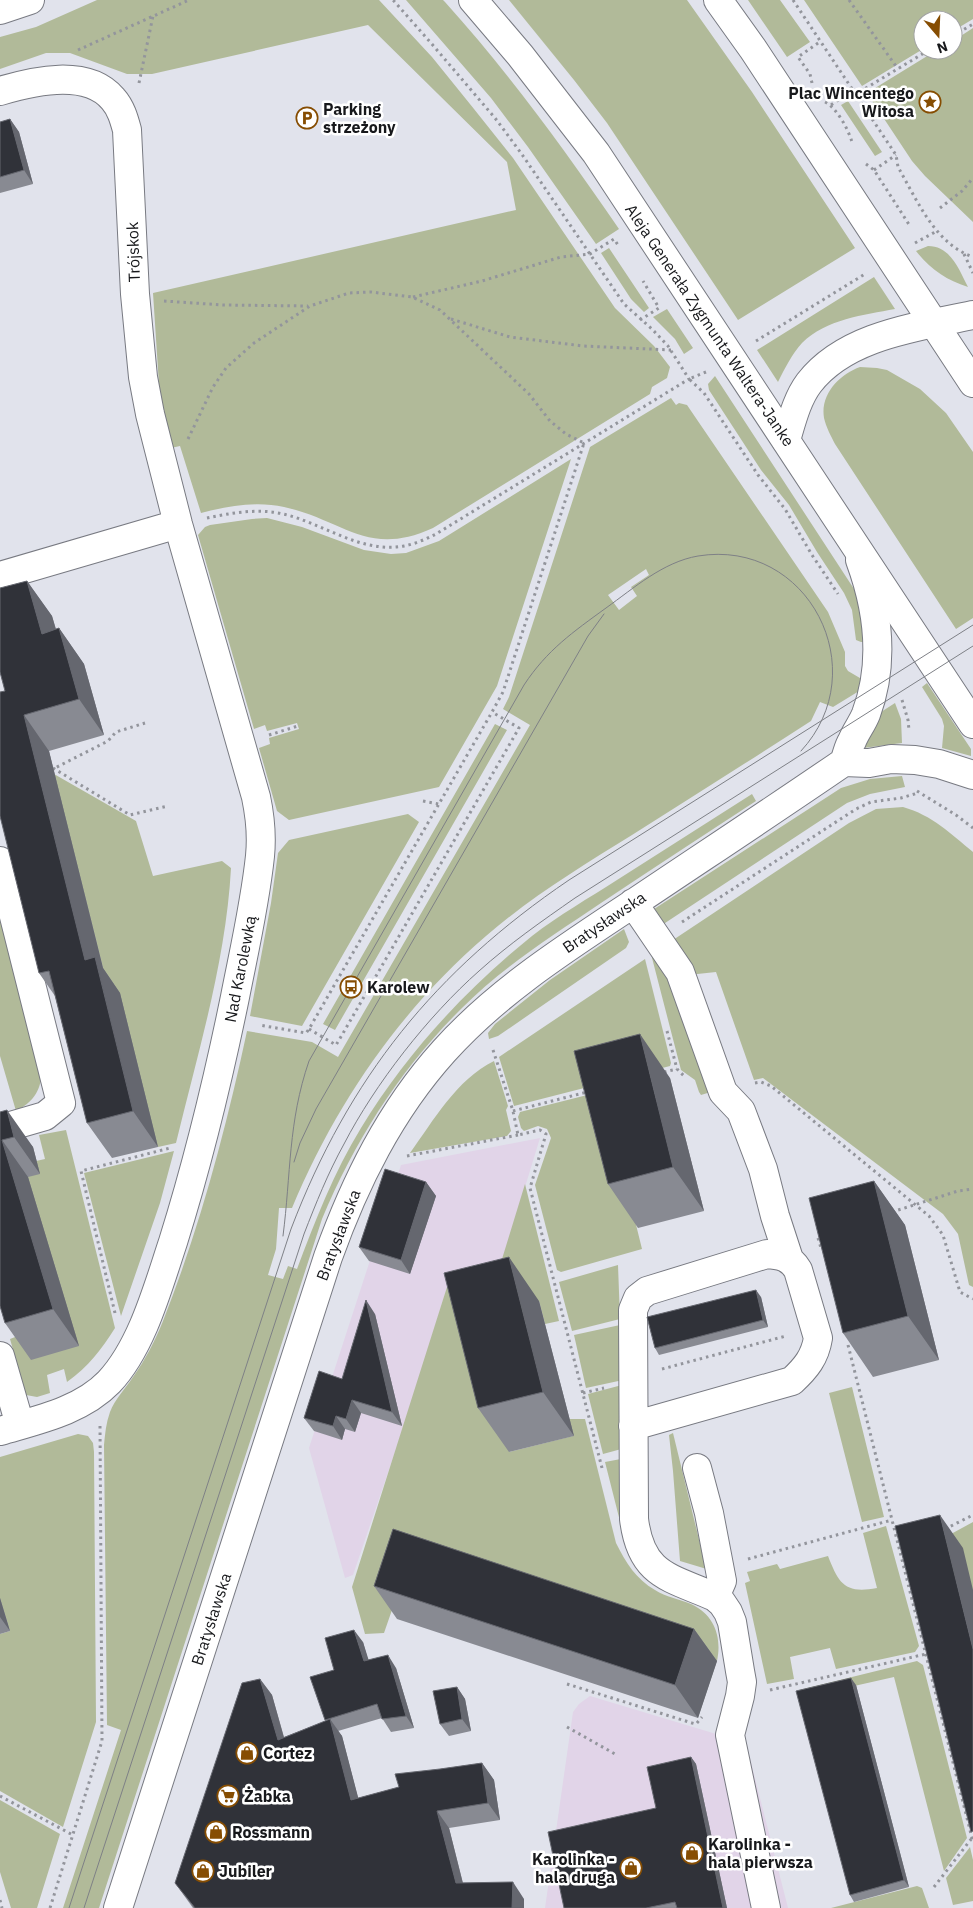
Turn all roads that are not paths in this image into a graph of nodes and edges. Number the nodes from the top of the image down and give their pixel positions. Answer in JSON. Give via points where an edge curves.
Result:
{"nodes":[{"id":1,"x":30,"y":0,"type":"edge"},
{"id":2,"x":473,"y":0,"type":"edge"},
{"id":3,"x":718,"y":0,"type":"edge"},
{"id":4,"x":0,"y":10,"type":"edge"},
{"id":5,"x":0,"y":91,"type":"edge"},
{"id":6,"x":973,"y":315,"type":"edge"},
{"id":7,"x":934,"y":323,"type":"junction"},
{"id":8,"x":973,"y":383,"type":"edge"},
{"id":9,"x":786,"y":440,"type":"junction"},
{"id":10,"x":178,"y":524,"type":"junction"},
{"id":11,"x":854,"y":542,"type":"junction"},
{"id":12,"x":0,"y":576,"type":"edge"},
{"id":13,"x":973,"y":724,"type":"edge"},
{"id":14,"x":844,"y":762,"type":"junction"},
{"id":15,"x":973,"y":775,"type":"edge"},
{"id":16,"x":0,"y":860,"type":"edge"},
{"id":17,"x":633,"y":903,"type":"junction"},
{"id":18,"x":0,"y":1129,"type":"edge"},
{"id":19,"x":789,"y":1259,"type":"junction"},
{"id":20,"x":0,"y":1356,"type":"edge"},
{"id":21,"x":633,"y":1426,"type":"junction"},
{"id":22,"x":10,"y":1428,"type":"edge"},
{"id":23,"x":697,"y":1468,"type":"dead end"},
{"id":24,"x":715,"y":1597,"type":"junction"},
{"id":25,"x":118,"y":1908,"type":"edge"},
{"id":26,"x":766,"y":1908,"type":"edge"}],
"edges":[{"from":1,"to":4,"type":"street"},
{"from":2,"to":9,"type":"street","name":"Aleja Generała Zygmunta Waltera-Janke","via":[[596,153]]},
{"from":3,"to":7,"type":"street"},
{"from":5,"to":10,"type":"street","name":"Trójskok","via":[[56,79],[82,82],[99,88],[112,98],[123,114],[127,130],[142,377]]},
{"from":6,"to":7,"type":"street"},
{"from":7,"to":8,"type":"street"},
{"from":7,"to":9,"type":"street","via":[[867,342],[827,365],[809,383],[798,402]]},
{"from":9,"to":11,"type":"street","name":"Aleja Generała Zygmunta Waltera-Janke"},
{"from":10,"to":12,"type":"street"},
{"from":10,"to":22,"type":"street","name":"Nad Karolewką","via":[[260,816],[255,896],[207,1122],[183,1208],[140,1334],[97,1407],[71,1408]]},
{"from":11,"to":13,"type":"street","name":"Aleja Generała Zygmunta Waltera-Janke"},
{"from":11,"to":14,"type":"street","via":[[872,595],[877,644],[874,680],[866,714]]},
{"from":14,"to":15,"type":"street","via":[[909,760],[939,764]]},
{"from":14,"to":17,"type":"street","name":"Bratysławska"},
{"from":16,"to":18,"type":"street","via":[[61,1103],[45,1116]]},
{"from":17,"to":19,"type":"street","via":[[680,972],[723,1092],[741,1111],[763,1169]]},
{"from":17,"to":25,"type":"street","name":"Bratysławska","via":[[523,978],[474,1021],[420,1081],[398,1111],[364,1171],[328,1257]]},
{"from":19,"to":21,"type":"street","via":[[767,1254],[647,1291],[638,1298],[633,1310]]},
{"from":19,"to":21,"type":"street","via":[[798,1270],[818,1338],[817,1350],[807,1367],[792,1381]]},
{"from":20,"to":22,"type":"street"},
{"from":21,"to":24,"type":"street","via":[[635,1532],[643,1553],[660,1574]]},
{"from":23,"to":24,"type":"street","via":[[710,1513],[722,1581]]},
{"from":24,"to":26,"type":"street","via":[[732,1622],[742,1682],[730,1735]]}]}
